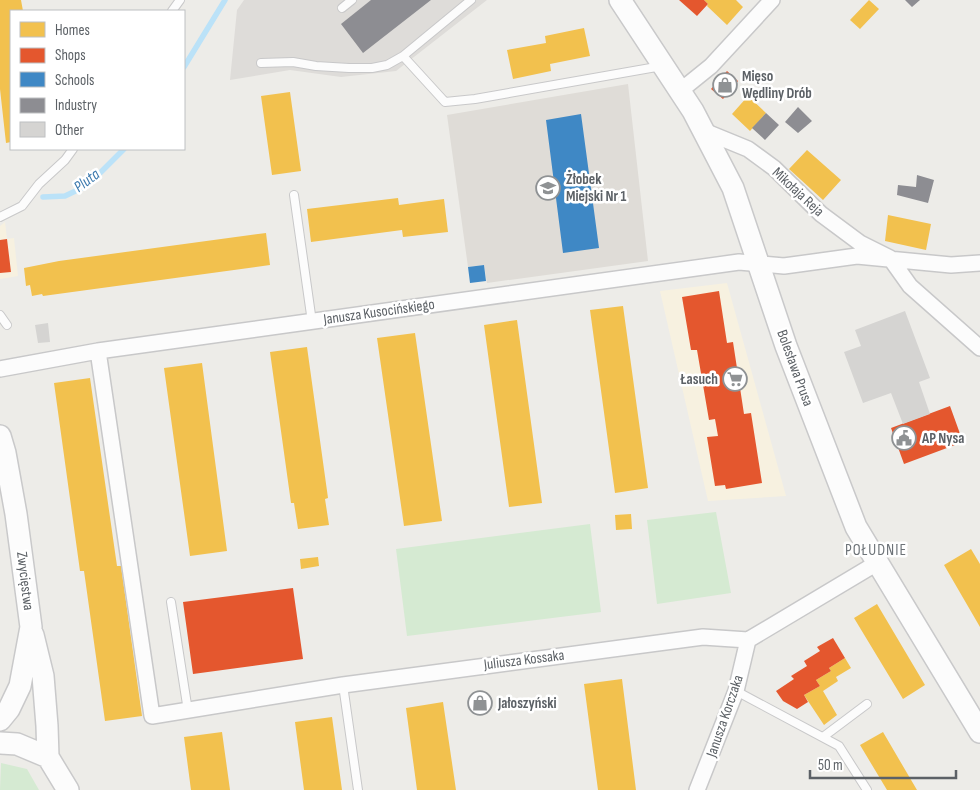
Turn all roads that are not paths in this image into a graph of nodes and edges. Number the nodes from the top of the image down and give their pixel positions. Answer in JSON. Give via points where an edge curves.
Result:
{"nodes":[{"id":1,"x":352,"y":0,"type":"edge"},
{"id":2,"x":471,"y":0,"type":"edge"},
{"id":3,"x":620,"y":0,"type":"edge"},
{"id":4,"x":772,"y":0,"type":"edge"},
{"id":5,"x":342,"y":8,"type":"dead end"},
{"id":6,"x":403,"y":56,"type":"junction"},
{"id":7,"x":261,"y":63,"type":"dead end"},
{"id":8,"x":664,"y":66,"type":"junction"},
{"id":9,"x":680,"y":91,"type":"junction"},
{"id":10,"x":704,"y":131,"type":"junction"},
{"id":11,"x":72,"y":150,"type":"edge"},
{"id":12,"x":294,"y":195,"type":"dead end"},
{"id":13,"x":0,"y":217,"type":"edge"},
{"id":14,"x":890,"y":258,"type":"junction"},
{"id":15,"x":980,"y":263,"type":"edge"},
{"id":16,"x":758,"y":264,"type":"junction"},
{"id":17,"x":0,"y":315,"type":"edge"},
{"id":18,"x":312,"y":322,"type":"junction"},
{"id":19,"x":7,"y":324,"type":"dead end"},
{"id":20,"x":980,"y":348,"type":"edge"},
{"id":21,"x":98,"y":351,"type":"junction"},
{"id":22,"x":0,"y":369,"type":"edge"},
{"id":23,"x":0,"y":436,"type":"edge"},
{"id":24,"x":877,"y":563,"type":"junction"},
{"id":25,"x":171,"y":602,"type":"dead end"},
{"id":26,"x":31,"y":627,"type":"junction"},
{"id":27,"x":748,"y":640,"type":"junction"},
{"id":28,"x":343,"y":685,"type":"junction"},
{"id":29,"x":736,"y":691,"type":"junction"},
{"id":30,"x":867,"y":704,"type":"dead end"},
{"id":31,"x":188,"y":711,"type":"junction"},
{"id":32,"x":0,"y":720,"type":"edge"},
{"id":33,"x":980,"y":732,"type":"edge"},
{"id":34,"x":823,"y":738,"type":"junction"},
{"id":35,"x":0,"y":743,"type":"edge"},
{"id":36,"x":48,"y":757,"type":"junction"},
{"id":37,"x":68,"y":790,"type":"edge"},
{"id":38,"x":358,"y":790,"type":"edge"},
{"id":39,"x":697,"y":790,"type":"edge"},
{"id":40,"x":867,"y":790,"type":"edge"}],
"edges":[{"from":1,"to":5,"type":"lane"},
{"from":2,"to":6,"type":"lane"},
{"from":3,"to":8,"type":"street","name":"Bolesława Prusa"},
{"from":4,"to":9,"type":"street","via":[[711,66]]},
{"from":6,"to":7,"type":"lane","via":[[387,65],[372,68]]},
{"from":6,"to":8,"type":"lane","via":[[445,102],[475,100]]},
{"from":8,"to":9,"type":"street","name":"Bolesława Prusa"},
{"from":9,"to":10,"type":"street","name":"Bolesława Prusa"},
{"from":10,"to":14,"type":"street","name":"Mikołaja Reja","via":[[748,149],[774,168],[821,214],[860,243]]},
{"from":10,"to":16,"type":"street","name":"Bolesława Prusa","via":[[733,188]]},
{"from":11,"to":13,"type":"lane","via":[[22,206]]},
{"from":12,"to":18,"type":"lane"},
{"from":14,"to":15,"type":"street","name":"Mikołaja Reja","via":[[951,265]]},
{"from":14,"to":16,"type":"street","name":"Mikołaja Reja","via":[[857,256],[784,266]]},
{"from":14,"to":20,"type":"street","via":[[910,286]]},
{"from":16,"to":18,"type":"street","name":"Janusza Kusocińskiego","via":[[739,262]]},
{"from":16,"to":24,"type":"street","name":"Bolesława Prusa","via":[[848,511]]},
{"from":17,"to":19,"type":"lane"},
{"from":18,"to":21,"type":"street","name":"Janusza Kusocińskiego"},
{"from":21,"to":22,"type":"street","name":"Janusza Kusocińskiego"},
{"from":21,"to":31,"type":"street","name":"Juliusza Kossaka","via":[[152,716]]},
{"from":23,"to":26,"type":"street","name":"Zwycięstwa","via":[[16,514]]},
{"from":24,"to":27,"type":"street"},
{"from":24,"to":33,"type":"street","name":"Bolesława Prusa"},
{"from":25,"to":31,"type":"lane"},
{"from":26,"to":32,"type":"street","name":"Zwycięstwa","via":[[20,686]]},
{"from":26,"to":36,"type":"street","via":[[43,676]]},
{"from":27,"to":28,"type":"street","name":"Juliusza Kossaka","via":[[703,636]]},
{"from":27,"to":29,"type":"street","name":"Janusza Korczaka"},
{"from":28,"to":31,"type":"street","name":"Juliusza Kossaka"},
{"from":28,"to":38,"type":"lane"},
{"from":29,"to":34,"type":"lane"},
{"from":29,"to":39,"type":"street","name":"Janusza Korczaka"},
{"from":30,"to":34,"type":"lane"},
{"from":34,"to":40,"type":"lane","via":[[839,746]]},
{"from":35,"to":36,"type":"street","via":[[17,744]]},
{"from":36,"to":37,"type":"street"}]}
